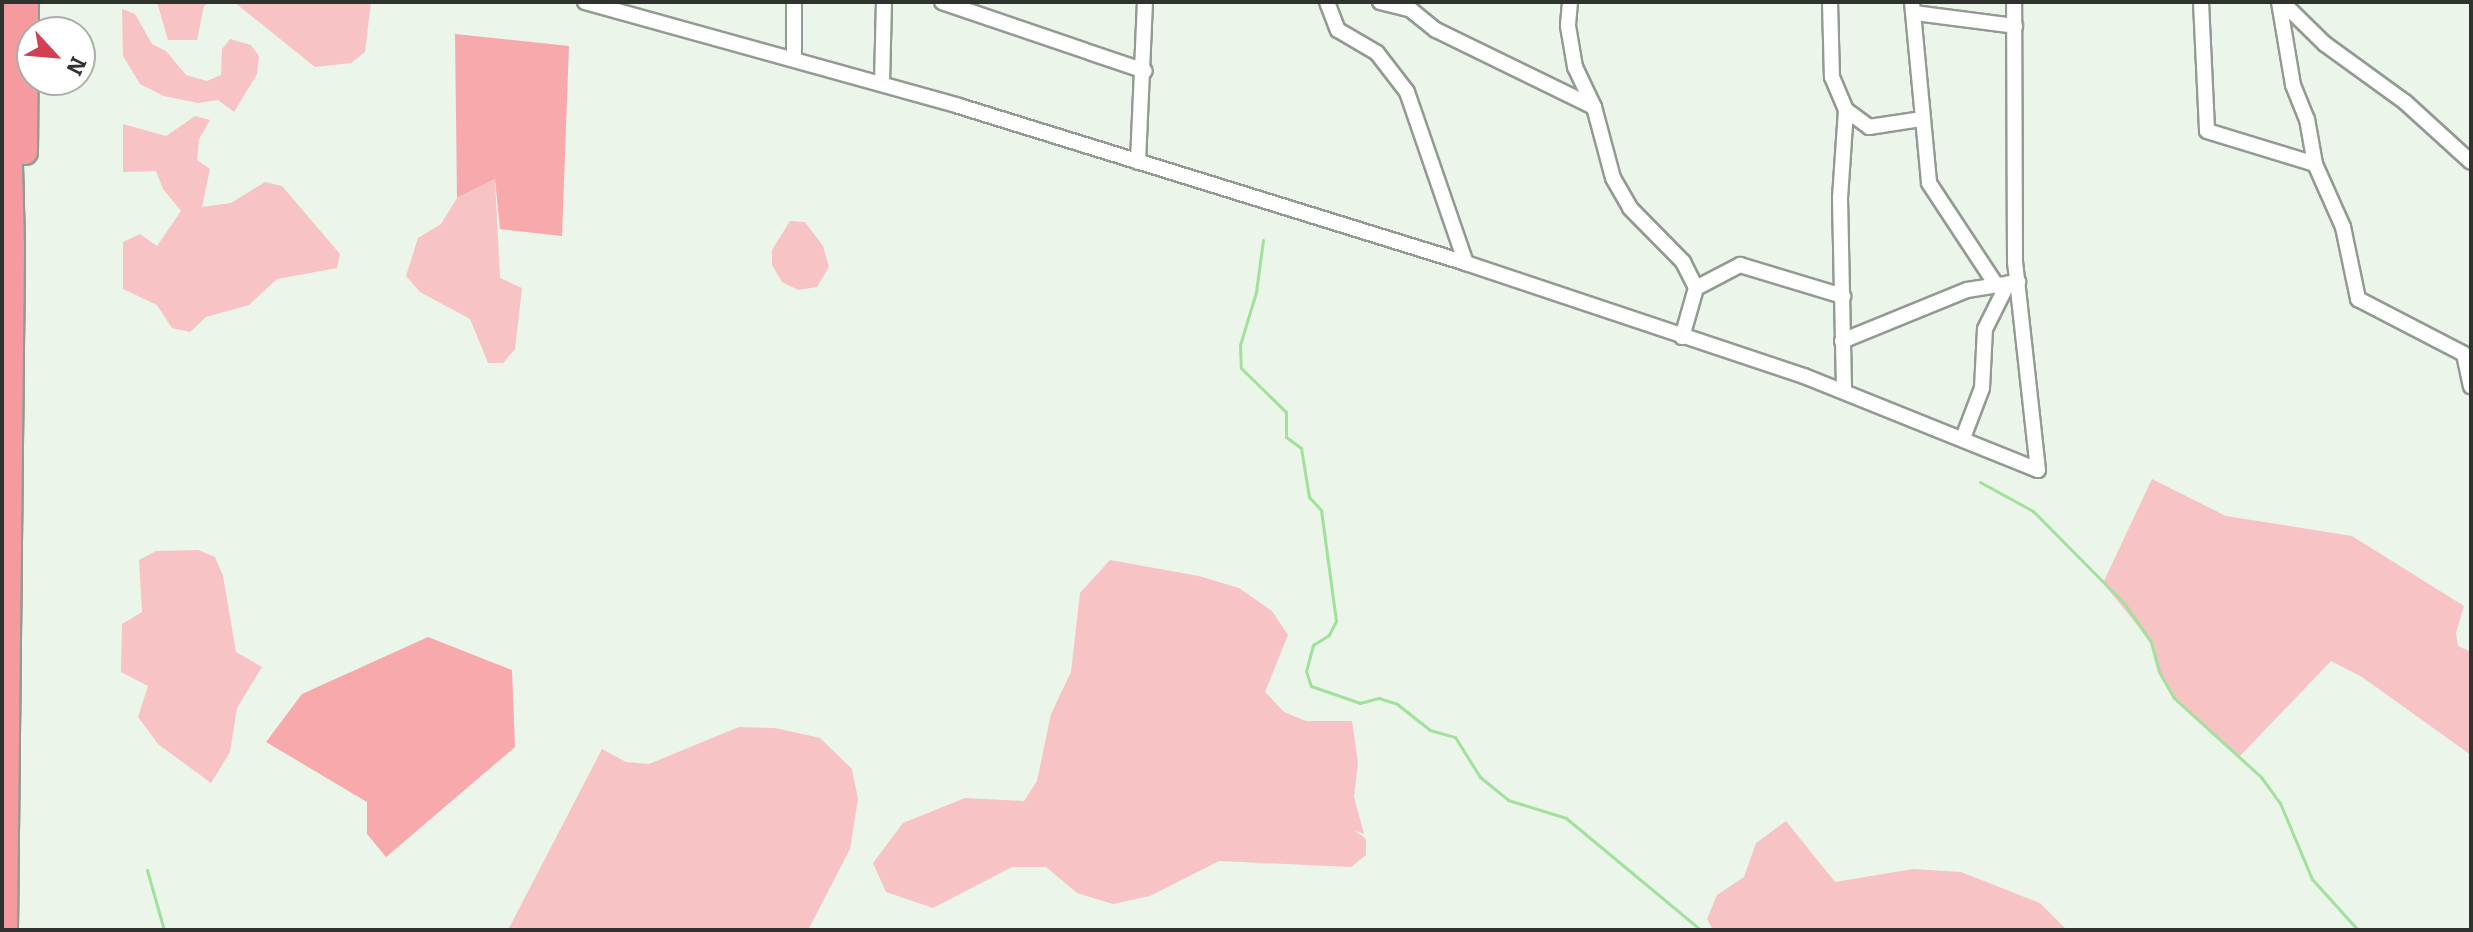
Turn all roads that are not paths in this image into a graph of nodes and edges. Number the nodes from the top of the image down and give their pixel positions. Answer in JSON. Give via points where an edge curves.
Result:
{"nodes":[{"id":1,"x":6,"y":2,"type":"edge"},
{"id":2,"x":26,"y":2,"type":"edge"},
{"id":3,"x":585,"y":2,"type":"edge"},
{"id":4,"x":794,"y":2,"type":"edge"},
{"id":5,"x":884,"y":2,"type":"edge"},
{"id":6,"x":942,"y":2,"type":"edge"},
{"id":7,"x":1145,"y":2,"type":"edge"},
{"id":8,"x":1327,"y":2,"type":"edge"},
{"id":9,"x":1380,"y":2,"type":"edge"},
{"id":10,"x":1570,"y":2,"type":"edge"},
{"id":11,"x":1830,"y":2,"type":"edge"},
{"id":12,"x":2014,"y":2,"type":"edge"},
{"id":13,"x":2201,"y":2,"type":"edge"},
{"id":14,"x":2280,"y":2,"type":"edge"},
{"id":15,"x":624,"y":7,"type":"edge"},
{"id":16,"x":1914,"y":8,"type":"edge"},
{"id":17,"x":2015,"y":26,"type":"junction"},
{"id":18,"x":794,"y":57,"type":"junction"},
{"id":19,"x":1145,"y":71,"type":"junction"},
{"id":20,"x":882,"y":83,"type":"junction"},
{"id":21,"x":1594,"y":107,"type":"junction"},
{"id":22,"x":1846,"y":110,"type":"junction"},
{"id":23,"x":1922,"y":119,"type":"junction"},
{"id":24,"x":1138,"y":162,"type":"junction"},
{"id":25,"x":2471,"y":162,"type":"edge"},
{"id":26,"x":12,"y":164,"type":"edge"},
{"id":27,"x":2315,"y":164,"type":"junction"},
{"id":28,"x":1466,"y":263,"type":"junction"},
{"id":29,"x":2007,"y":283,"type":"junction"},
{"id":30,"x":1696,"y":288,"type":"junction"},
{"id":31,"x":1843,"y":296,"type":"junction"},
{"id":32,"x":1682,"y":337,"type":"junction"},
{"id":33,"x":1842,"y":341,"type":"junction"},
{"id":34,"x":2471,"y":386,"type":"edge"},
{"id":35,"x":1844,"y":391,"type":"junction"},
{"id":36,"x":1963,"y":438,"type":"junction"},
{"id":37,"x":5,"y":930,"type":"edge"},
{"id":38,"x":22,"y":930,"type":"edge"}],
"edges":[{"from":1,"to":26,"type":"highway"},
{"from":2,"to":26,"type":"highway"},
{"from":3,"to":15,"type":"street"},
{"from":4,"to":18,"type":"street"},
{"from":5,"to":20,"type":"street"},
{"from":6,"to":19,"type":"street"},
{"from":7,"to":19,"type":"street"},
{"from":8,"to":28,"type":"street","via":[[1338,30],[1377,53],[1407,92]]},
{"from":9,"to":21,"type":"street","via":[[1411,10],[1436,30]]},
{"from":10,"to":21,"type":"street","via":[[1575,67]]},
{"from":11,"to":22,"type":"street","via":[[1832,77]]},
{"from":12,"to":17,"type":"street"},
{"from":13,"to":27,"type":"street","via":[[2207,131]]},
{"from":14,"to":25,"type":"street"},
{"from":14,"to":27,"type":"street","via":[[2286,53]]},
{"from":15,"to":18,"type":"street"},
{"from":16,"to":17,"type":"street"},
{"from":16,"to":23,"type":"street"},
{"from":17,"to":29,"type":"street"},
{"from":18,"to":20,"type":"street"},
{"from":19,"to":24,"type":"street"},
{"from":20,"to":24,"type":"street"},
{"from":21,"to":30,"type":"street","via":[[1613,178],[1630,208],[1683,262]]},
{"from":22,"to":23,"type":"street","via":[[1869,127]]},
{"from":22,"to":31,"type":"street","via":[[1840,198]]},
{"from":23,"to":29,"type":"street","via":[[1931,191]]},
{"from":24,"to":28,"type":"street"},
{"from":26,"to":37,"type":"highway"},
{"from":26,"to":38,"type":"highway"},
{"from":27,"to":34,"type":"street","via":[[2343,227],[2358,299],[2464,354]]},
{"from":28,"to":32,"type":"street"},
{"from":29,"to":33,"type":"street"},
{"from":29,"to":36,"type":"street","via":[[1985,329],[1982,388]]},
{"from":29,"to":36,"type":"street","via":[[2038,470]]},
{"from":30,"to":31,"type":"street","via":[[1740,265]]},
{"from":30,"to":32,"type":"street"},
{"from":31,"to":33,"type":"street"},
{"from":32,"to":35,"type":"street"},
{"from":33,"to":35,"type":"street"},
{"from":35,"to":36,"type":"street"}]}
